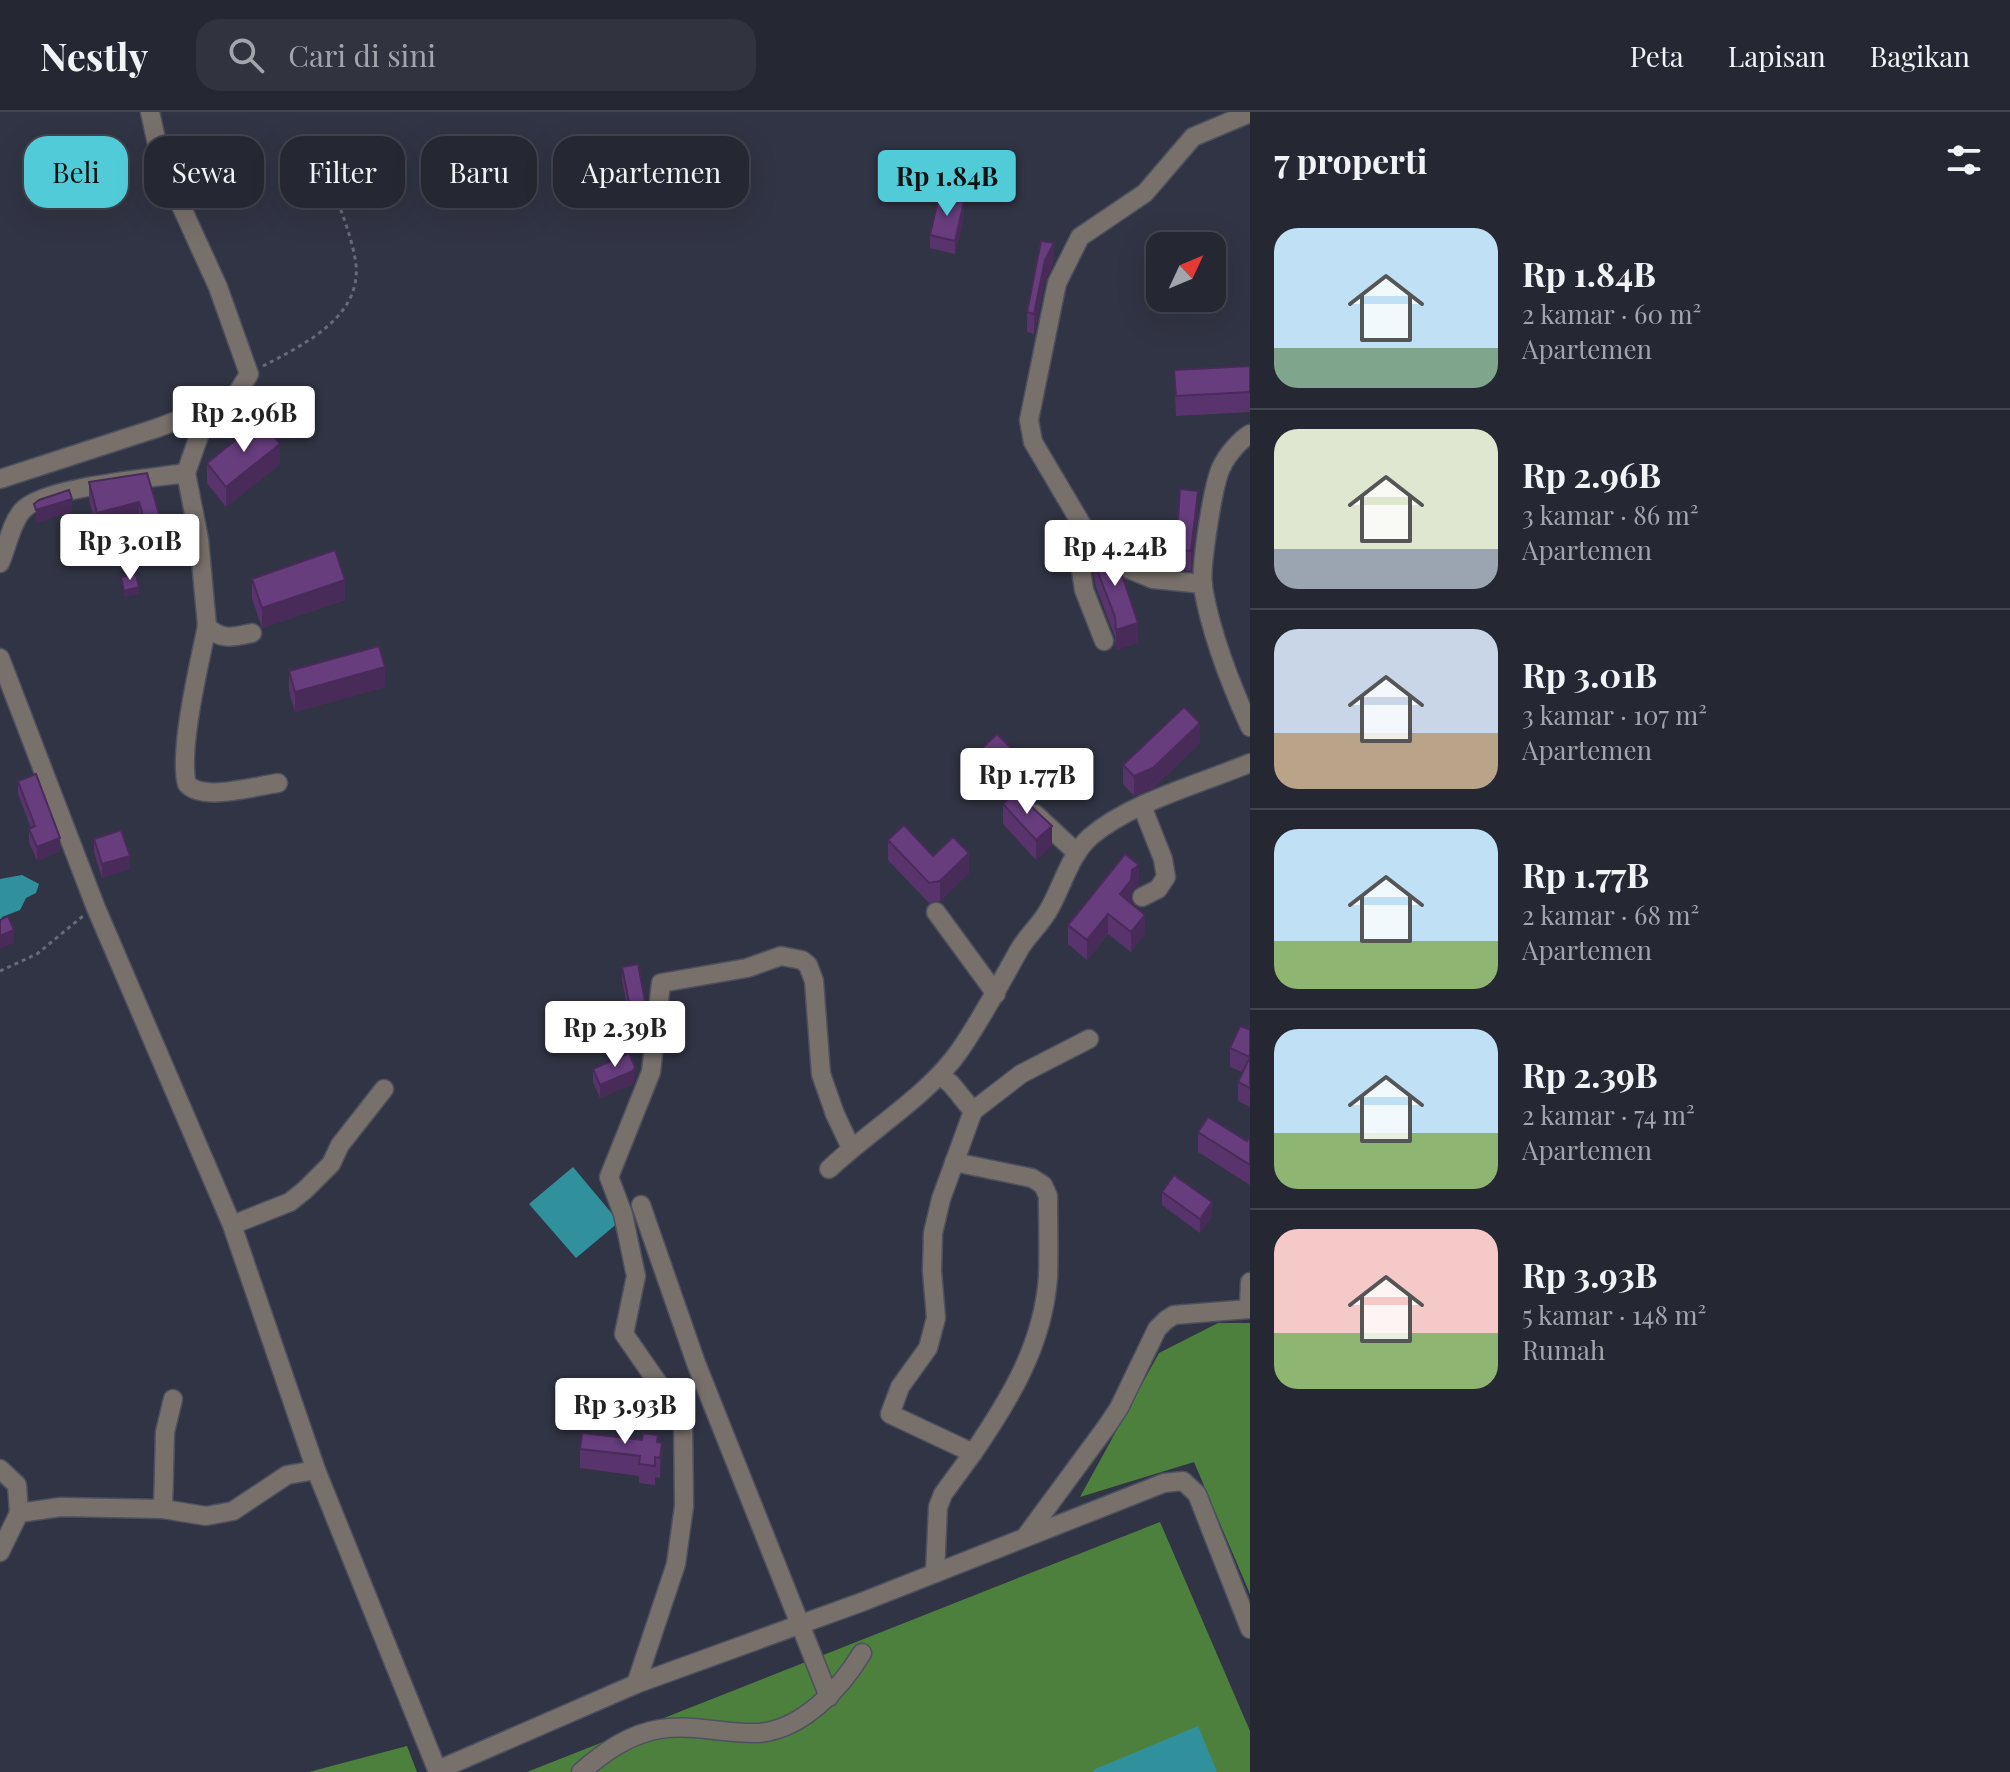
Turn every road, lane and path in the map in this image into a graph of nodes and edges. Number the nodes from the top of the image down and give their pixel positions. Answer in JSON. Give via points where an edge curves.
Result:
{"nodes":[{"id":1,"x":150,"y":112,"type":"edge"},
{"id":2,"x":1250,"y":113,"type":"edge"},
{"id":3,"x":339,"y":208,"type":"edge"},
{"id":4,"x":249,"y":374,"type":"junction"},
{"id":5,"x":209,"y":407,"type":"junction"},
{"id":6,"x":1250,"y":434,"type":"edge"},
{"id":7,"x":186,"y":473,"type":"junction"},
{"id":8,"x":0,"y":479,"type":"edge"},
{"id":9,"x":1088,"y":535,"type":"junction"},
{"id":10,"x":0,"y":563,"type":"edge"},
{"id":11,"x":1203,"y":584,"type":"junction"},
{"id":12,"x":207,"y":626,"type":"junction"},
{"id":13,"x":252,"y":633,"type":"dead end"},
{"id":14,"x":1104,"y":641,"type":"dead end"},
{"id":15,"x":0,"y":658,"type":"edge"},
{"id":16,"x":1250,"y":727,"type":"edge"},
{"id":17,"x":1250,"y":763,"type":"edge"},
{"id":18,"x":278,"y":783,"type":"dead end"},
{"id":19,"x":1025,"y":805,"type":"edge"},
{"id":20,"x":1142,"y":806,"type":"junction"},
{"id":21,"x":1077,"y":853,"type":"junction"},
{"id":22,"x":1142,"y":897,"type":"dead end"},
{"id":23,"x":96,"y":908,"type":"junction"},
{"id":24,"x":936,"y":912,"type":"dead end"},
{"id":25,"x":0,"y":971,"type":"edge"},
{"id":26,"x":996,"y":994,"type":"junction"},
{"id":27,"x":1089,"y":1039,"type":"dead end"},
{"id":28,"x":940,"y":1075,"type":"junction"},
{"id":29,"x":384,"y":1089,"type":"dead end"},
{"id":30,"x":973,"y":1111,"type":"junction"},
{"id":31,"x":851,"y":1148,"type":"junction"},
{"id":32,"x":954,"y":1162,"type":"junction"},
{"id":33,"x":829,"y":1169,"type":"dead end"},
{"id":34,"x":641,"y":1205,"type":"dead end"},
{"id":35,"x":232,"y":1225,"type":"junction"},
{"id":36,"x":1250,"y":1282,"type":"edge"},
{"id":37,"x":173,"y":1399,"type":"dead end"},
{"id":38,"x":973,"y":1453,"type":"junction"},
{"id":39,"x":0,"y":1469,"type":"edge"},
{"id":40,"x":316,"y":1470,"type":"junction"},
{"id":41,"x":163,"y":1509,"type":"junction"},
{"id":42,"x":19,"y":1513,"type":"junction"},
{"id":43,"x":1026,"y":1536,"type":"junction"},
{"id":44,"x":0,"y":1552,"type":"edge"},
{"id":45,"x":935,"y":1573,"type":"junction"},
{"id":46,"x":800,"y":1624,"type":"junction"},
{"id":47,"x":1250,"y":1629,"type":"edge"},
{"id":48,"x":862,"y":1653,"type":"dead end"},
{"id":49,"x":636,"y":1684,"type":"junction"},
{"id":50,"x":829,"y":1697,"type":"junction"},
{"id":51,"x":438,"y":1771,"type":"edge"},
{"id":52,"x":581,"y":1772,"type":"edge"}],
"edges":[{"from":1,"to":4,"type":"street","via":[[161,162],[218,287]]},
{"from":2,"to":9,"type":"street","via":[[1193,137],[1145,193],[1080,237],[1057,283],[1030,430]]},
{"from":3,"to":4,"type":"path","via":[[356,260],[353,292],[344,310],[299,347]]},
{"from":4,"to":5,"type":"street","via":[[229,400]]},
{"from":5,"to":7,"type":"street"},
{"from":5,"to":8,"type":"street"},
{"from":6,"to":11,"type":"street","via":[[1221,466]]},
{"from":7,"to":10,"type":"street","via":[[65,491],[29,504],[19,515]]},
{"from":7,"to":12,"type":"street"},
{"from":9,"to":11,"type":"street","via":[[1116,564],[1135,574]]},
{"from":9,"to":14,"type":"street","via":[[1080,563],[1084,590]]},
{"from":11,"to":16,"type":"street","via":[[1226,669]]},
{"from":12,"to":13,"type":"street","via":[[222,637]]},
{"from":12,"to":18,"type":"street","via":[[193,696],[187,784],[211,793]]},
{"from":15,"to":23,"type":"street"},
{"from":17,"to":20,"type":"street"},
{"from":19,"to":21,"type":"street"},
{"from":20,"to":21,"type":"street","via":[[1105,825]]},
{"from":20,"to":22,"type":"street","via":[[1166,877],[1158,889]]},
{"from":21,"to":26,"type":"street","via":[[1046,915]]},
{"from":23,"to":25,"type":"path","via":[[37,954]]},
{"from":23,"to":35,"type":"street"},
{"from":24,"to":26,"type":"street"},
{"from":26,"to":28,"type":"street"},
{"from":27,"to":30,"type":"street","via":[[1021,1074]]},
{"from":28,"to":30,"type":"street"},
{"from":28,"to":31,"type":"street"},
{"from":29,"to":35,"type":"street","via":[[331,1164],[305,1190],[290,1202]]},
{"from":30,"to":32,"type":"street"},
{"from":31,"to":33,"type":"street"},
{"from":31,"to":49,"type":"street","via":[[821,1074],[814,981],[808,965],[781,956],[747,968],[661,983],[651,1072],[609,1177],[636,1276],[624,1334],[683,1419],[684,1506],[676,1564]]},
{"from":32,"to":38,"type":"street","via":[[933,1233],[936,1318],[928,1348],[900,1387],[890,1414]]},
{"from":32,"to":38,"type":"street","via":[[1032,1178],[1048,1196],[1048,1277],[1033,1347],[1016,1387]]},
{"from":34,"to":46,"type":"street","via":[[696,1363]]},
{"from":35,"to":40,"type":"street"},
{"from":36,"to":43,"type":"street","via":[[1249,1309],[1174,1315],[1157,1329],[1119,1408]]},
{"from":37,"to":41,"type":"street","via":[[165,1432]]},
{"from":38,"to":45,"type":"street","via":[[938,1507]]},
{"from":39,"to":42,"type":"street","via":[[17,1485]]},
{"from":40,"to":41,"type":"street","via":[[278,1479],[233,1511],[206,1516]]},
{"from":40,"to":51,"type":"street"},
{"from":41,"to":42,"type":"street","via":[[61,1507]]},
{"from":42,"to":44,"type":"street"},
{"from":43,"to":45,"type":"street"},
{"from":43,"to":47,"type":"street","via":[[1164,1483],[1183,1481],[1197,1494]]},
{"from":45,"to":46,"type":"street"},
{"from":46,"to":49,"type":"street"},
{"from":46,"to":50,"type":"street"},
{"from":48,"to":50,"type":"street"},
{"from":49,"to":51,"type":"street"},
{"from":50,"to":52,"type":"street","via":[[782,1727],[759,1733],[703,1727],[631,1737]]}]}
